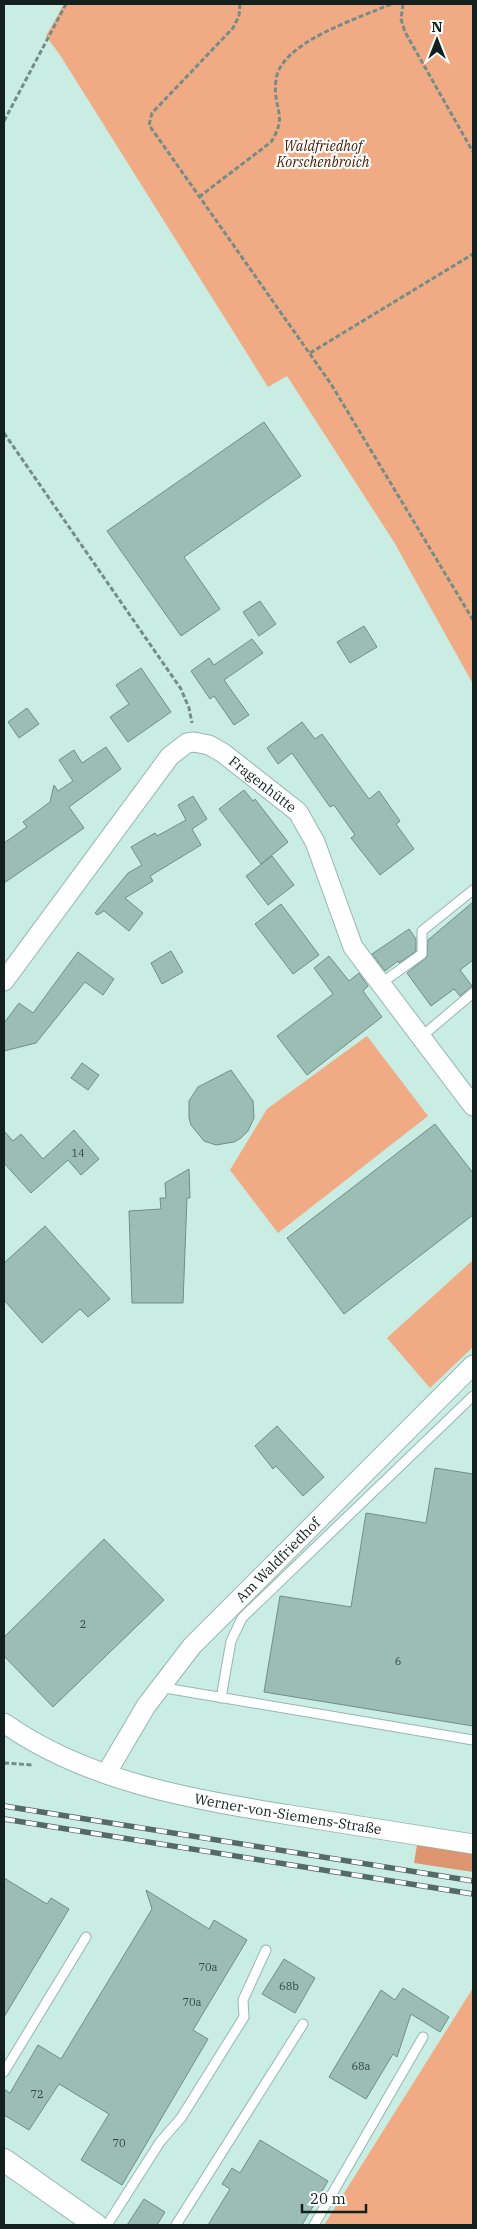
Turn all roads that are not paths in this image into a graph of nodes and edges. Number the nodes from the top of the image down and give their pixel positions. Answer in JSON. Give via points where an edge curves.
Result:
{"nodes":[{"id":1,"x":473,"y":890,"type":"edge"},
{"id":2,"x":4,"y":981,"type":"edge"},
{"id":3,"x":380,"y":984,"type":"junction"},
{"id":4,"x":473,"y":993,"type":"edge"},
{"id":5,"x":421,"y":1037,"type":"junction"},
{"id":6,"x":473,"y":1106,"type":"edge"},
{"id":7,"x":473,"y":1365,"type":"edge"},
{"id":8,"x":473,"y":1396,"type":"edge"},
{"id":9,"x":159,"y":1687,"type":"junction"},
{"id":10,"x":221,"y":1698,"type":"junction"},
{"id":11,"x":4,"y":1723,"type":"edge"},
{"id":12,"x":473,"y":1740,"type":"edge"},
{"id":13,"x":106,"y":1774,"type":"junction"},
{"id":14,"x":473,"y":1844,"type":"edge"},
{"id":15,"x":86,"y":1937,"type":"dead end"},
{"id":16,"x":266,"y":1950,"type":"dead end"},
{"id":17,"x":303,"y":2024,"type":"dead end"},
{"id":18,"x":422,"y":2037,"type":"dead end"},
{"id":19,"x":4,"y":2072,"type":"edge"},
{"id":20,"x":4,"y":2160,"type":"edge"},
{"id":21,"x":96,"y":2225,"type":"edge"},
{"id":22,"x":107,"y":2225,"type":"edge"},
{"id":23,"x":176,"y":2225,"type":"edge"},
{"id":24,"x":314,"y":2225,"type":"edge"}],
"edges":[{"from":1,"to":3,"type":"lane","via":[[422,931],[422,954]]},
{"from":2,"to":3,"type":"street","name":"Fragenhütte","via":[[170,756],[194,742],[209,744],[223,753],[301,817],[316,842],[353,947]]},
{"from":3,"to":5,"type":"street","name":"Fragenhütte"},
{"from":4,"to":5,"type":"lane"},
{"from":5,"to":6,"type":"street","name":"Fragenhütte"},
{"from":7,"to":9,"type":"street","name":"Am Waldfriedhof","via":[[220,1616]]},
{"from":8,"to":10,"type":"lane","via":[[242,1618],[231,1641]]},
{"from":9,"to":10,"type":"lane"},
{"from":9,"to":13,"type":"street","name":"Am Waldfriedhof"},
{"from":10,"to":12,"type":"lane"},
{"from":11,"to":13,"type":"street","name":"Werner-von-Siemens-Straße","via":[[72,1761]]},
{"from":13,"to":14,"type":"street","name":"Werner-von-Siemens-Straße","via":[[150,1789],[207,1801]]},
{"from":15,"to":19,"type":"lane"},
{"from":16,"to":22,"type":"lane","via":[[243,2000],[244,2017],[181,2118],[160,2142]]},
{"from":17,"to":23,"type":"lane"},
{"from":18,"to":24,"type":"lane"},
{"from":20,"to":21,"type":"street"}]}
